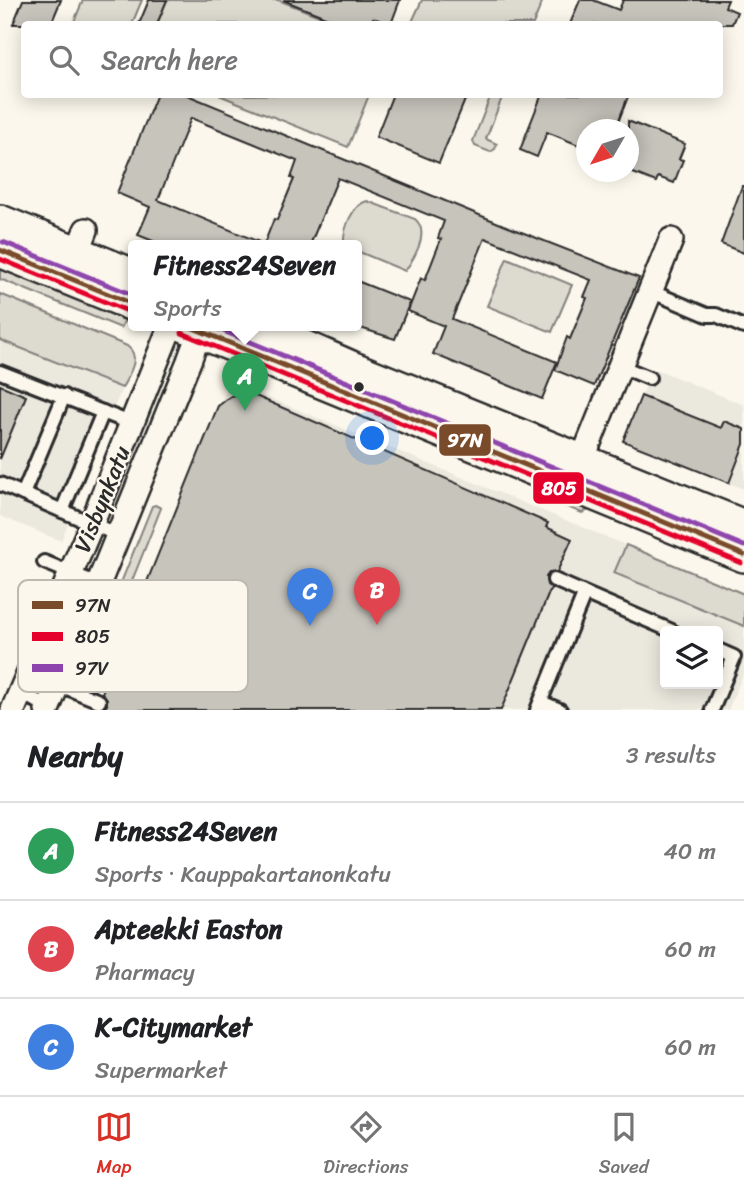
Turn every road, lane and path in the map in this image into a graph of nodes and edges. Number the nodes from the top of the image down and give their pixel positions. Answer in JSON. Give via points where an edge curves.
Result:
{"nodes":[{"id":1,"x":0,"y":222,"type":"edge"},
{"id":2,"x":671,"y":240,"type":"dead end"},
{"id":3,"x":0,"y":250,"type":"edge"},
{"id":4,"x":128,"y":273,"type":"edge"},
{"id":5,"x":650,"y":291,"type":"junction"},
{"id":6,"x":128,"y":302,"type":"edge"},
{"id":7,"x":744,"y":327,"type":"edge"},
{"id":8,"x":187,"y":331,"type":"edge"},
{"id":9,"x":188,"y":331,"type":"edge"},
{"id":10,"x":200,"y":331,"type":"edge"},
{"id":11,"x":266,"y":331,"type":"edge"},
{"id":12,"x":620,"y":366,"type":"junction"},
{"id":13,"x":0,"y":372,"type":"edge"},
{"id":14,"x":649,"y":378,"type":"dead end"},
{"id":15,"x":64,"y":396,"type":"junction"},
{"id":16,"x":103,"y":412,"type":"junction"},
{"id":17,"x":132,"y":425,"type":"junction"},
{"id":18,"x":577,"y":473,"type":"junction"},
{"id":19,"x":0,"y":484,"type":"edge"},
{"id":20,"x":23,"y":494,"type":"junction"},
{"id":21,"x":62,"y":511,"type":"junction"},
{"id":22,"x":92,"y":523,"type":"junction"},
{"id":23,"x":744,"y":527,"type":"edge"},
{"id":24,"x":118,"y":534,"type":"junction"},
{"id":25,"x":744,"y":555,"type":"edge"},
{"id":26,"x":44,"y":562,"type":"dead end"},
{"id":27,"x":72,"y":573,"type":"junction"},
{"id":28,"x":69,"y":580,"type":"edge"},
{"id":29,"x":89,"y":580,"type":"edge"},
{"id":30,"x":100,"y":580,"type":"edge"},
{"id":31,"x":554,"y":580,"type":"dead end"},
{"id":32,"x":584,"y":595,"type":"junction"},
{"id":33,"x":660,"y":626,"type":"edge"},
{"id":34,"x":723,"y":652,"type":"edge"},
{"id":35,"x":723,"y":684,"type":"edge"},
{"id":36,"x":721,"y":689,"type":"edge"},
{"id":37,"x":22,"y":692,"type":"edge"},
{"id":38,"x":99,"y":701,"type":"dead end"},
{"id":39,"x":53,"y":703,"type":"edge"},
{"id":40,"x":539,"y":706,"type":"edge"},
{"id":41,"x":560,"y":710,"type":"edge"},
{"id":42,"x":712,"y":710,"type":"edge"}],
"edges":[{"from":1,"to":4,"type":"main road","via":[[81,242]]},
{"from":2,"to":5,"type":"street"},
{"from":3,"to":6,"type":"main road"},
{"from":5,"to":7,"type":"lane"},
{"from":5,"to":12,"type":"street"},
{"from":8,"to":17,"type":"street","name":"Visbynkatu"},
{"from":9,"to":24,"type":"street","name":"Visbynkatu"},
{"from":10,"to":18,"type":"main road"},
{"from":11,"to":18,"type":"main road"},
{"from":12,"to":14,"type":"lane"},
{"from":12,"to":18,"type":"street"},
{"from":13,"to":15,"type":"lane"},
{"from":15,"to":16,"type":"lane"},
{"from":15,"to":20,"type":"lane"},
{"from":16,"to":17,"type":"lane"},
{"from":16,"to":21,"type":"lane"},
{"from":17,"to":22,"type":"street","name":"Visbynkatu"},
{"from":18,"to":23,"type":"main road"},
{"from":18,"to":25,"type":"main road"},
{"from":19,"to":20,"type":"lane"},
{"from":20,"to":21,"type":"lane"},
{"from":21,"to":22,"type":"lane"},
{"from":22,"to":24,"type":"lane"},
{"from":22,"to":27,"type":"street","name":"Visbynkatu"},
{"from":24,"to":30,"type":"street","name":"Visbynkatu"},
{"from":26,"to":27,"type":"lane"},
{"from":27,"to":28,"type":"street","name":"Visbynkatu"},
{"from":27,"to":29,"type":"lane"},
{"from":31,"to":32,"type":"lane"},
{"from":32,"to":33,"type":"lane"},
{"from":32,"to":40,"type":"lane"},
{"from":34,"to":35,"type":"lane","via":[[734,657]]},
{"from":36,"to":42,"type":"lane"},
{"from":37,"to":39,"type":"lane"},
{"from":37,"to":39,"type":"lane"},
{"from":38,"to":39,"type":"lane"},
{"from":40,"to":41,"type":"lane"}]}
